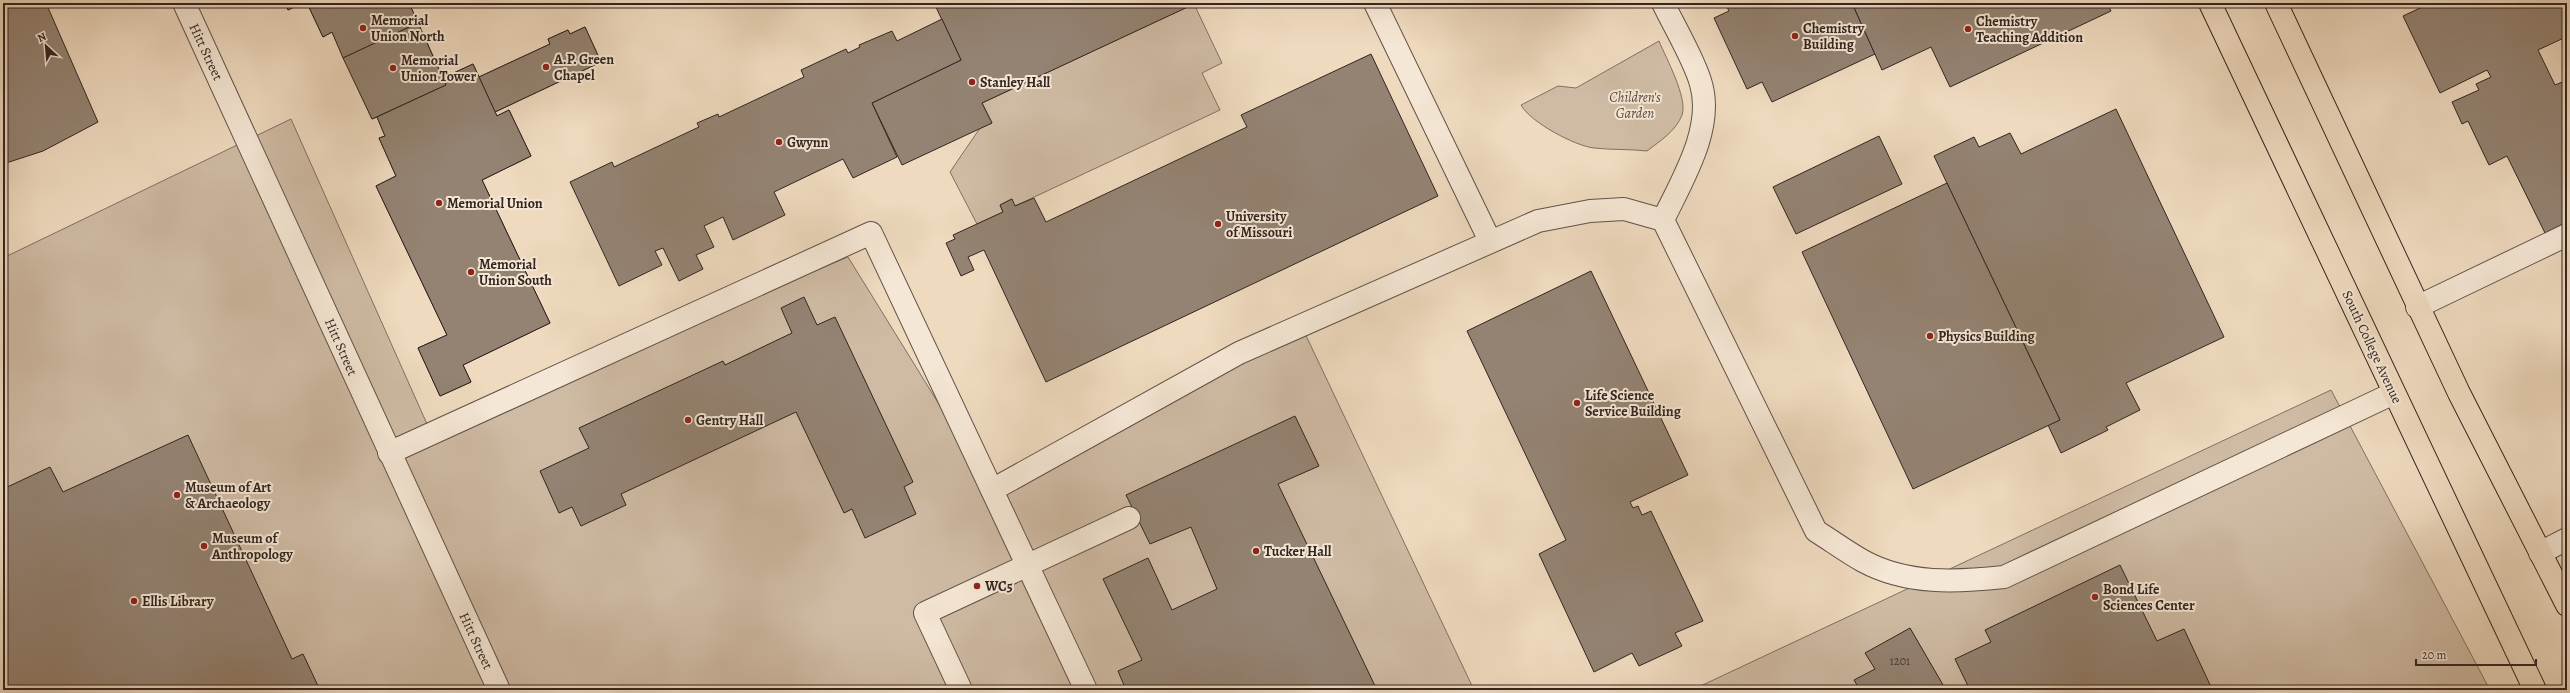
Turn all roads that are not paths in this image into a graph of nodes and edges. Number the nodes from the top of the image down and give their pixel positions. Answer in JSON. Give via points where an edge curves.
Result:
{"nodes":[{"id":1,"x":184,"y":3,"type":"edge"},
{"id":2,"x":1375,"y":3,"type":"edge"},
{"id":3,"x":1664,"y":3,"type":"edge"},
{"id":4,"x":2210,"y":3,"type":"edge"},
{"id":5,"x":2276,"y":3,"type":"edge"},
{"id":6,"x":1663,"y":220,"type":"junction"},
{"id":7,"x":2567,"y":235,"type":"edge"},
{"id":8,"x":1490,"y":242,"type":"junction"},
{"id":9,"x":2417,"y":307,"type":"junction"},
{"id":10,"x":2394,"y":393,"type":"junction"},
{"id":11,"x":389,"y":453,"type":"junction"},
{"id":12,"x":992,"y":490,"type":"junction"},
{"id":13,"x":1129,"y":518,"type":"dead end"},
{"id":14,"x":2567,"y":539,"type":"edge"},
{"id":15,"x":2540,"y":553,"type":"junction"},
{"id":16,"x":1028,"y":566,"type":"junction"},
{"id":17,"x":2567,"y":605,"type":"edge"},
{"id":18,"x":498,"y":690,"type":"edge"},
{"id":19,"x":961,"y":690,"type":"edge"},
{"id":20,"x":1086,"y":690,"type":"edge"},
{"id":21,"x":2535,"y":690,"type":"edge"}],
"edges":[{"from":1,"to":11,"type":"street","name":"Hitt Street"},
{"from":2,"to":8,"type":"street"},
{"from":3,"to":6,"type":"street","via":[[1701,84],[1704,127],[1686,173]]},
{"from":4,"to":10,"type":"main road","name":"South College Avenue"},
{"from":5,"to":9,"type":"main road"},
{"from":6,"to":8,"type":"street","via":[[1624,209],[1590,210],[1538,221]]},
{"from":6,"to":10,"type":"street","via":[[1816,531],[1864,561],[1910,578],[1959,582],[2004,577]]},
{"from":7,"to":9,"type":"street"},
{"from":8,"to":12,"type":"street","via":[[1239,354]]},
{"from":9,"to":15,"type":"main road"},
{"from":10,"to":21,"type":"main road","name":"South College Avenue"},
{"from":11,"to":12,"type":"street","via":[[871,233]]},
{"from":11,"to":18,"type":"street","name":"Hitt Street"},
{"from":12,"to":16,"type":"street"},
{"from":13,"to":16,"type":"street"},
{"from":14,"to":15,"type":"street"},
{"from":15,"to":17,"type":"main road"},
{"from":16,"to":19,"type":"street","via":[[925,612]]},
{"from":16,"to":20,"type":"street"}]}
